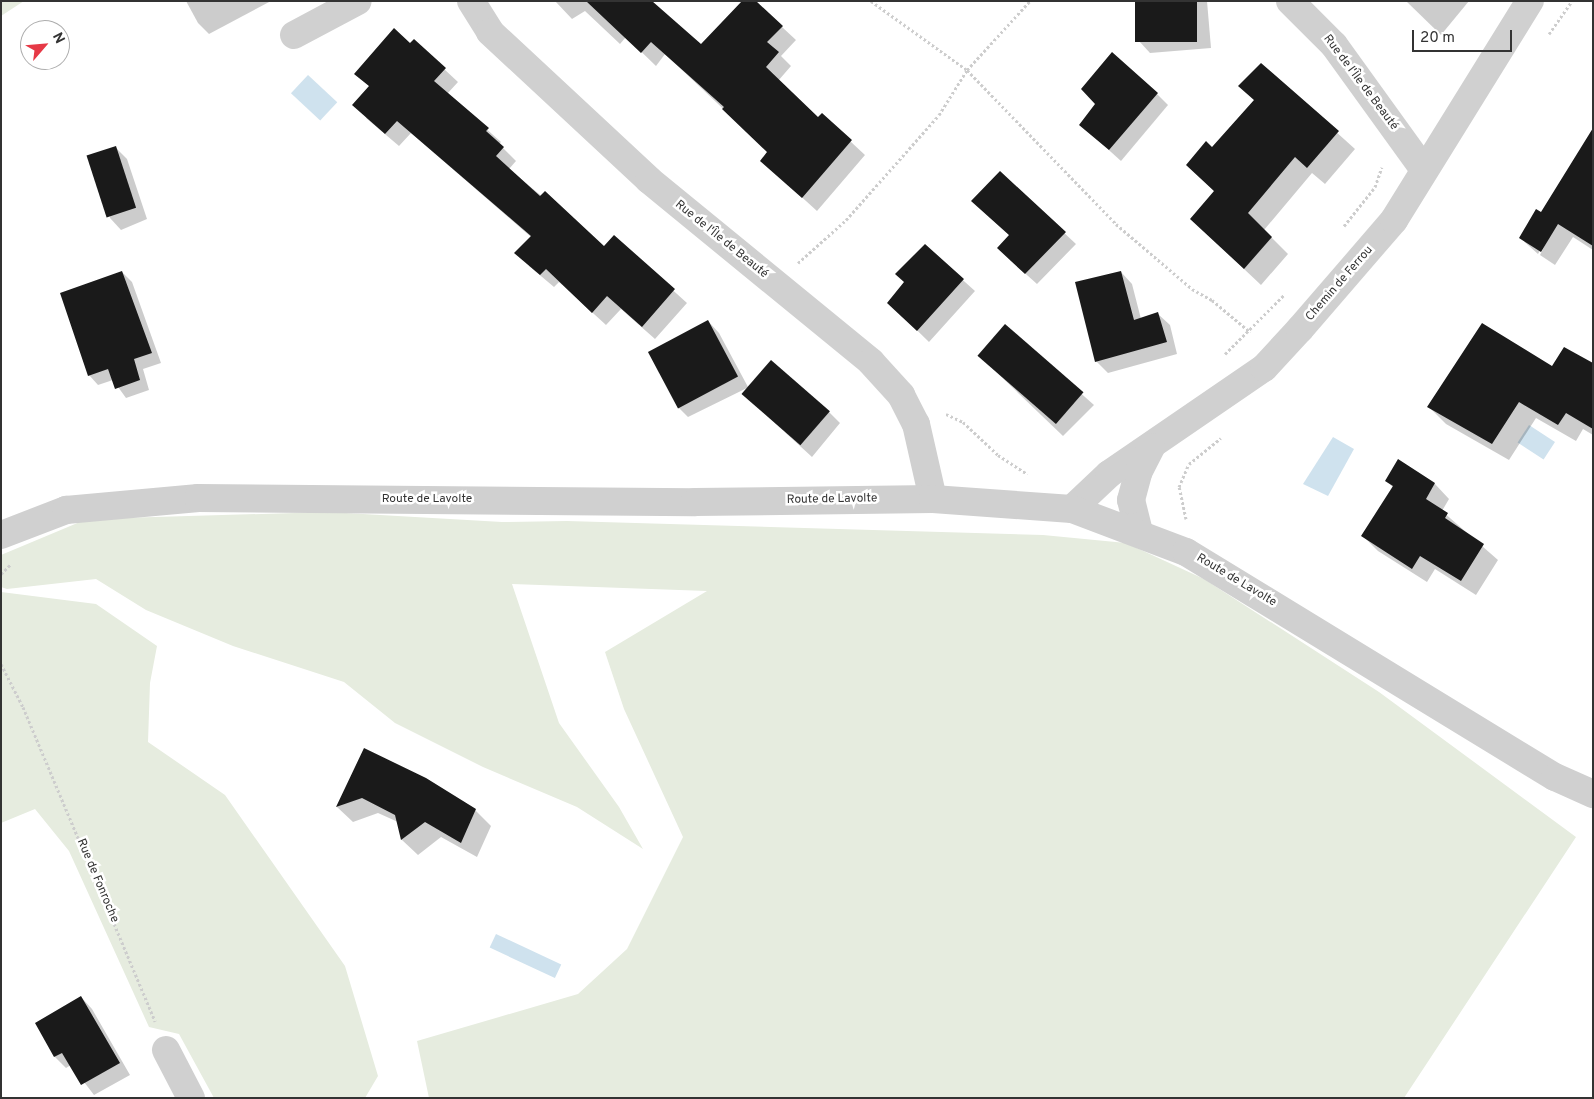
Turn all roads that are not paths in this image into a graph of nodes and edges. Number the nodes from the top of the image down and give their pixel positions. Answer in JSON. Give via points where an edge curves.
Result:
{"nodes":[{"id":1,"x":358,"y":1,"type":"edge"},
{"id":2,"x":471,"y":1,"type":"edge"},
{"id":3,"x":1290,"y":1,"type":"edge"},
{"id":4,"x":1530,"y":1,"type":"edge"},
{"id":5,"x":294,"y":35,"type":"dead end"},
{"id":6,"x":1424,"y":170,"type":"junction"},
{"id":7,"x":1151,"y":447,"type":"junction"},
{"id":8,"x":933,"y":499,"type":"junction"},
{"id":9,"x":1072,"y":509,"type":"junction"},
{"id":10,"x":1139,"y":532,"type":"junction"},
{"id":11,"x":1,"y":535,"type":"edge"},
{"id":12,"x":1593,"y":794,"type":"edge"},
{"id":13,"x":166,"y":1050,"type":"road end"},
{"id":14,"x":191,"y":1098,"type":"edge"}],
"edges":[{"from":1,"to":5,"type":"street"},
{"from":2,"to":8,"type":"street","name":"Rue de l'Île de Beauté","via":[[490,32],[649,180],[871,362],[901,395],[916,424]]},
{"from":3,"to":6,"type":"street","name":"Rue de l'Île de Beauté","via":[[1334,45]]},
{"from":4,"to":6,"type":"street","name":"Chemin de Ferrou"},
{"from":6,"to":7,"type":"street","name":"Chemin de Ferrou","via":[[1394,220],[1264,368]]},
{"from":7,"to":9,"type":"street","via":[[1102,480]]},
{"from":7,"to":10,"type":"street","name":"Chemin de Ferrou","via":[[1138,473],[1131,500]]},
{"from":8,"to":9,"type":"street","name":"Route de Lavolte"},
{"from":8,"to":11,"type":"street","name":"Route de Lavolte","via":[[685,502],[198,498],[66,510]]},
{"from":9,"to":10,"type":"street","name":"Route de Lavolte"},
{"from":10,"to":12,"type":"street","name":"Route de Lavolte","via":[[1186,552],[1555,778]]},
{"from":13,"to":14,"type":"street"}]}
